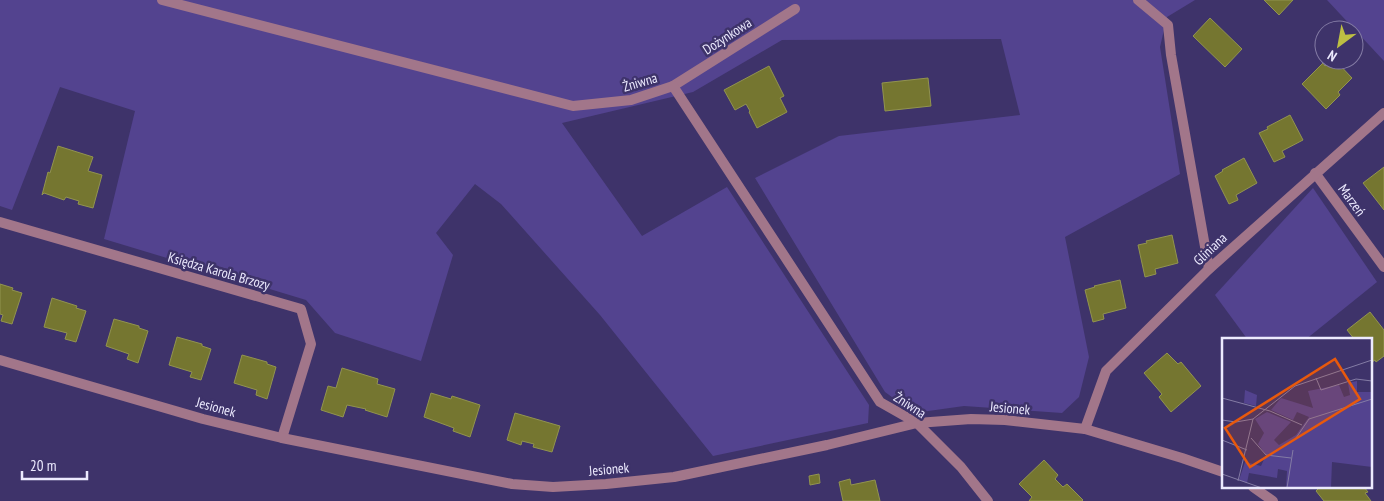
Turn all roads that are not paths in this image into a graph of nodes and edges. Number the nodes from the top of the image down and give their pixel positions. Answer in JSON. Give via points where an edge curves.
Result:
{"nodes":[{"id":1,"x":162,"y":0,"type":"edge"},
{"id":2,"x":1138,"y":0,"type":"edge"},
{"id":3,"x":795,"y":9,"type":"dead end"},
{"id":4,"x":673,"y":86,"type":"junction"},
{"id":5,"x":1384,"y":113,"type":"edge"},
{"id":6,"x":1315,"y":174,"type":"junction"},
{"id":7,"x":0,"y":222,"type":"edge"},
{"id":8,"x":1384,"y":267,"type":"edge"},
{"id":9,"x":1209,"y":268,"type":"junction"},
{"id":10,"x":0,"y":360,"type":"edge"},
{"id":11,"x":916,"y":423,"type":"junction"},
{"id":12,"x":1085,"y":429,"type":"junction"},
{"id":13,"x":282,"y":438,"type":"junction"},
{"id":14,"x":1222,"y":472,"type":"edge"},
{"id":15,"x":1254,"y":488,"type":"edge"},
{"id":16,"x":988,"y":501,"type":"edge"},
{"id":17,"x":1273,"y":501,"type":"edge"}],
"edges":[{"from":1,"to":4,"type":"street","name":"Żniwna","via":[[573,106],[631,100]]},
{"from":2,"to":9,"type":"street","via":[[1168,25]]},
{"from":3,"to":4,"type":"street","name":"Dożynkowa"},
{"from":4,"to":11,"type":"street","name":"Żniwna","via":[[880,402]]},
{"from":5,"to":6,"type":"street","name":"Gliniana"},
{"from":6,"to":8,"type":"street","name":"Marzeń"},
{"from":6,"to":9,"type":"street","name":"Gliniana"},
{"from":7,"to":13,"type":"street","name":"Księdza Karola Brzozy","via":[[301,308],[311,344]]},
{"from":9,"to":12,"type":"street","name":"Gliniana","via":[[1106,371]]},
{"from":10,"to":13,"type":"street","name":"Jesionek","via":[[203,419]]},
{"from":11,"to":12,"type":"street","name":"Jesionek","via":[[1005,420]]},
{"from":11,"to":13,"type":"street","name":"Jesionek","via":[[674,477],[554,487],[512,484]]},
{"from":11,"to":16,"type":"street","name":"Żniwna","via":[[961,467]]},
{"from":12,"to":14,"type":"street","name":"Jesionek"},
{"from":15,"to":17,"type":"street"}]}
